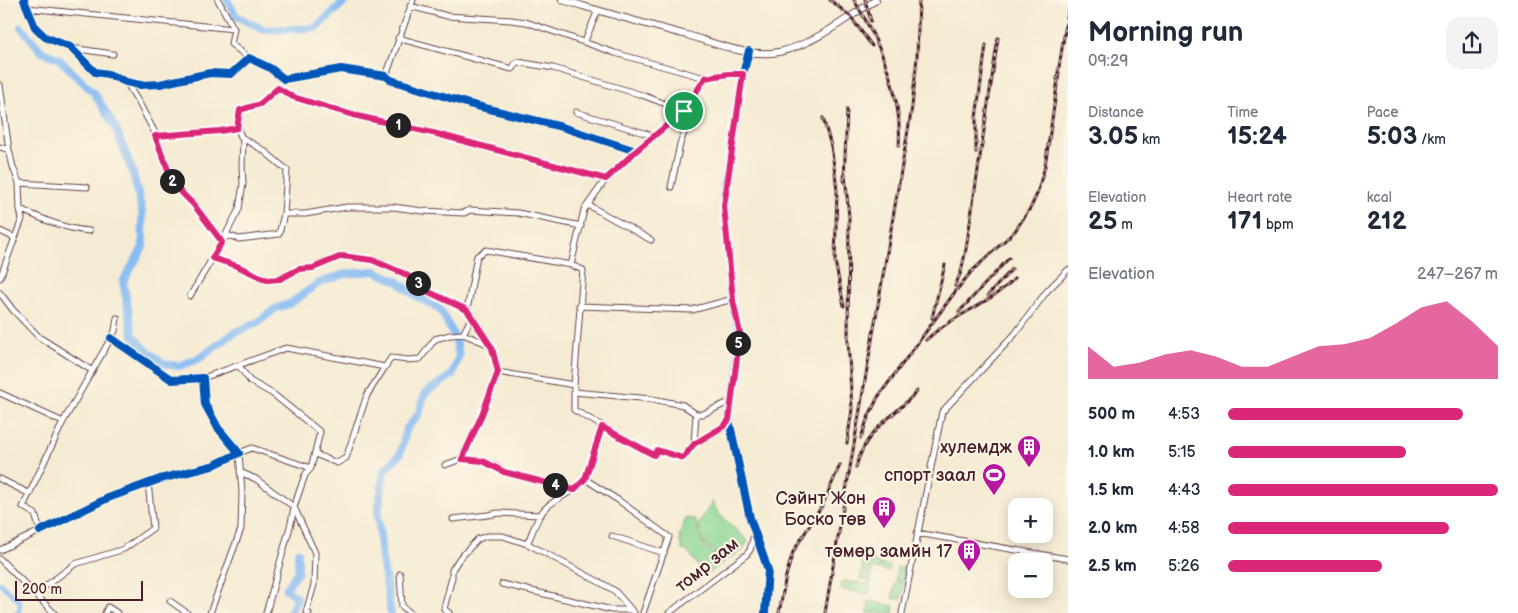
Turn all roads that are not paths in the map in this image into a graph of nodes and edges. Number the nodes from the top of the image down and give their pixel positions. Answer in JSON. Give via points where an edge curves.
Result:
{"nodes":[{"id":1,"x":24,"y":0,"type":"edge"},
{"id":2,"x":218,"y":0,"type":"edge"},
{"id":3,"x":413,"y":0,"type":"edge"},
{"id":4,"x":562,"y":0,"type":"edge"},
{"id":5,"x":876,"y":0,"type":"edge"},
{"id":6,"x":410,"y":6,"type":"junction"},
{"id":7,"x":27,"y":8,"type":"junction"},
{"id":8,"x":598,"y":10,"type":"junction"},
{"id":9,"x":234,"y":28,"type":"junction"},
{"id":10,"x":398,"y":38,"type":"junction"},
{"id":11,"x":585,"y":41,"type":"junction"},
{"id":12,"x":71,"y":48,"type":"junction"},
{"id":13,"x":749,"y":52,"type":"junction"},
{"id":14,"x":113,"y":54,"type":"dead end"},
{"id":15,"x":249,"y":58,"type":"junction"},
{"id":16,"x":743,"y":74,"type":"junction"},
{"id":17,"x":386,"y":76,"type":"junction"},
{"id":18,"x":705,"y":78,"type":"junction"},
{"id":19,"x":126,"y":82,"type":"junction"},
{"id":20,"x":0,"y":85,"type":"edge"},
{"id":21,"x":688,"y":105,"type":"junction"},
{"id":22,"x":2,"y":108,"type":"edge"},
{"id":23,"x":684,"y":111,"type":"junction"},
{"id":24,"x":576,"y":112,"type":"dead end"},
{"id":25,"x":237,"y":128,"type":"junction"},
{"id":26,"x":155,"y":136,"type":"junction"},
{"id":27,"x":241,"y":136,"type":"junction"},
{"id":28,"x":654,"y":136,"type":"junction"},
{"id":29,"x":0,"y":147,"type":"edge"},
{"id":30,"x":10,"y":150,"type":"junction"},
{"id":31,"x":636,"y":151,"type":"junction"},
{"id":32,"x":606,"y":179,"type":"junction"},
{"id":33,"x":19,"y":183,"type":"junction"},
{"id":34,"x":88,"y":187,"type":"dead end"},
{"id":35,"x":671,"y":187,"type":"dead end"},
{"id":36,"x":588,"y":205,"type":"junction"},
{"id":37,"x":20,"y":210,"type":"junction"},
{"id":38,"x":284,"y":214,"type":"junction"},
{"id":39,"x":581,"y":226,"type":"junction"},
{"id":40,"x":0,"y":231,"type":"edge"},
{"id":41,"x":89,"y":231,"type":"dead end"},
{"id":42,"x":14,"y":238,"type":"junction"},
{"id":43,"x":223,"y":240,"type":"junction"},
{"id":44,"x":651,"y":240,"type":"dead end"},
{"id":45,"x":212,"y":258,"type":"junction"},
{"id":46,"x":571,"y":265,"type":"junction"},
{"id":47,"x":1068,"y":270,"type":"edge"},
{"id":48,"x":0,"y":278,"type":"edge"},
{"id":49,"x":0,"y":293,"type":"edge"},
{"id":50,"x":190,"y":296,"type":"dead end"},
{"id":51,"x":733,"y":300,"type":"junction"},
{"id":52,"x":579,"y":306,"type":"junction"},
{"id":53,"x":467,"y":310,"type":"junction"},
{"id":54,"x":472,"y":317,"type":"junction"},
{"id":55,"x":116,"y":318,"type":"dead end"},
{"id":56,"x":463,"y":334,"type":"junction"},
{"id":57,"x":110,"y":338,"type":"junction"},
{"id":58,"x":490,"y":345,"type":"junction"},
{"id":59,"x":239,"y":366,"type":"junction"},
{"id":60,"x":385,"y":367,"type":"junction"},
{"id":61,"x":91,"y":370,"type":"junction"},
{"id":62,"x":498,"y":372,"type":"junction"},
{"id":63,"x":203,"y":378,"type":"junction"},
{"id":64,"x":574,"y":385,"type":"junction"},
{"id":65,"x":574,"y":392,"type":"junction"},
{"id":66,"x":0,"y":393,"type":"edge"},
{"id":67,"x":731,"y":401,"type":"junction"},
{"id":68,"x":696,"y":414,"type":"junction"},
{"id":69,"x":729,"y":420,"type":"junction"},
{"id":70,"x":63,"y":422,"type":"junction"},
{"id":71,"x":602,"y":427,"type":"junction"},
{"id":72,"x":694,"y":444,"type":"junction"},
{"id":73,"x":239,"y":453,"type":"junction"},
{"id":74,"x":315,"y":454,"type":"junction"},
{"id":75,"x":462,"y":459,"type":"junction"},
{"id":76,"x":445,"y":465,"type":"dead end"},
{"id":77,"x":311,"y":468,"type":"junction"},
{"id":78,"x":240,"y":472,"type":"junction"},
{"id":79,"x":0,"y":479,"type":"edge"},
{"id":80,"x":585,"y":479,"type":"junction"},
{"id":81,"x":148,"y":483,"type":"junction"},
{"id":82,"x":574,"y":490,"type":"junction"},
{"id":83,"x":30,"y":494,"type":"junction"},
{"id":84,"x":294,"y":507,"type":"junction"},
{"id":85,"x":541,"y":515,"type":"junction"},
{"id":86,"x":453,"y":519,"type":"dead end"},
{"id":87,"x":40,"y":531,"type":"junction"},
{"id":88,"x":754,"y":532,"type":"junction"},
{"id":89,"x":916,"y":534,"type":"junction"},
{"id":90,"x":612,"y":536,"type":"dead end"},
{"id":91,"x":527,"y":544,"type":"junction"},
{"id":92,"x":0,"y":550,"type":"edge"},
{"id":93,"x":664,"y":553,"type":"junction"},
{"id":94,"x":0,"y":559,"type":"edge"},
{"id":95,"x":1068,"y":559,"type":"edge"},
{"id":96,"x":400,"y":574,"type":"dead end"},
{"id":97,"x":502,"y":584,"type":"dead end"},
{"id":98,"x":35,"y":594,"type":"junction"},
{"id":99,"x":170,"y":601,"type":"dead end"},
{"id":100,"x":632,"y":612,"type":"edge"},
{"id":101,"x":54,"y":613,"type":"edge"},
{"id":102,"x":105,"y":613,"type":"edge"},
{"id":103,"x":117,"y":613,"type":"edge"},
{"id":104,"x":187,"y":613,"type":"edge"},
{"id":105,"x":210,"y":613,"type":"edge"},
{"id":106,"x":266,"y":613,"type":"edge"},
{"id":107,"x":309,"y":613,"type":"edge"},
{"id":108,"x":410,"y":613,"type":"edge"},
{"id":109,"x":449,"y":613,"type":"edge"},
{"id":110,"x":643,"y":613,"type":"edge"},
{"id":111,"x":669,"y":613,"type":"edge"},
{"id":112,"x":766,"y":613,"type":"edge"},
{"id":113,"x":902,"y":613,"type":"edge"}],
"edges":[{"from":1,"to":7,"type":"street"},
{"from":2,"to":9,"type":"street"},
{"from":3,"to":6,"type":"street"},
{"from":4,"to":8,"type":"street"},
{"from":5,"to":13,"type":"street","via":[[796,47],[778,52]]},
{"from":6,"to":10,"type":"street"},
{"from":6,"to":11,"type":"street","via":[[447,16],[526,22]]},
{"from":7,"to":9,"type":"street"},
{"from":7,"to":12,"type":"street","via":[[40,32]]},
{"from":8,"to":11,"type":"street"},
{"from":8,"to":13,"type":"street"},
{"from":9,"to":15,"type":"street","via":[[231,44]]},
{"from":10,"to":17,"type":"street"},
{"from":10,"to":23,"type":"street","via":[[512,69],[518,62],[553,68]]},
{"from":11,"to":18,"type":"street"},
{"from":12,"to":14,"type":"street"},
{"from":12,"to":19,"type":"street","via":[[95,72]]},
{"from":13,"to":16,"type":"street"},
{"from":15,"to":17,"type":"street","via":[[284,79],[341,69]]},
{"from":15,"to":19,"type":"street","via":[[230,74],[210,73],[160,84]]},
{"from":16,"to":18,"type":"street"},
{"from":16,"to":51,"type":"street","via":[[724,206]]},
{"from":17,"to":31,"type":"street","via":[[468,104],[562,127]]},
{"from":18,"to":21,"type":"street"},
{"from":19,"to":26,"type":"street"},
{"from":20,"to":22,"type":"street"},
{"from":21,"to":23,"type":"street"},
{"from":21,"to":35,"type":"street","via":[[689,119]]},
{"from":22,"to":30,"type":"street"},
{"from":23,"to":28,"type":"street"},
{"from":24,"to":28,"type":"street"},
{"from":25,"to":26,"type":"street"},
{"from":25,"to":27,"type":"street"},
{"from":25,"to":32,"type":"street","via":[[240,110],[260,104],[278,88],[293,97],[353,115]]},
{"from":26,"to":43,"type":"street","via":[[174,185]]},
{"from":27,"to":38,"type":"street","via":[[286,170]]},
{"from":27,"to":43,"type":"street","via":[[243,184],[239,209]]},
{"from":28,"to":31,"type":"street"},
{"from":29,"to":30,"type":"street"},
{"from":30,"to":33,"type":"street"},
{"from":31,"to":32,"type":"street"},
{"from":32,"to":36,"type":"street"},
{"from":33,"to":34,"type":"street"},
{"from":33,"to":37,"type":"street"},
{"from":36,"to":39,"type":"street"},
{"from":36,"to":44,"type":"street"},
{"from":37,"to":41,"type":"street"},
{"from":37,"to":42,"type":"street","via":[[22,219]]},
{"from":38,"to":39,"type":"street","via":[[347,207],[470,210],[518,213]]},
{"from":38,"to":43,"type":"street","via":[[279,234],[239,239],[230,236]]},
{"from":39,"to":46,"type":"street"},
{"from":40,"to":42,"type":"street"},
{"from":42,"to":48,"type":"street"},
{"from":43,"to":45,"type":"street"},
{"from":45,"to":50,"type":"street"},
{"from":45,"to":53,"type":"street","via":[[267,280],[280,279],[299,269],[313,268],[342,256],[372,260],[405,274],[429,292]]},
{"from":46,"to":52,"type":"street","via":[[583,270]]},
{"from":46,"to":53,"type":"street","via":[[486,250],[478,256]]},
{"from":47,"to":89,"type":"street","via":[[1047,291],[1015,334],[942,412]]},
{"from":49,"to":61,"type":"street","via":[[39,337]]},
{"from":51,"to":52,"type":"street","via":[[692,310]]},
{"from":51,"to":67,"type":"street","via":[[740,334]]},
{"from":52,"to":64,"type":"street"},
{"from":53,"to":54,"type":"street"},
{"from":54,"to":56,"type":"street"},
{"from":54,"to":58,"type":"street"},
{"from":55,"to":57,"type":"street","via":[[115,331]]},
{"from":56,"to":58,"type":"street"},
{"from":56,"to":60,"type":"street","via":[[435,339],[420,359],[391,358]]},
{"from":57,"to":61,"type":"street"},
{"from":57,"to":63,"type":"street","via":[[172,380]]},
{"from":58,"to":62,"type":"street"},
{"from":59,"to":60,"type":"street","via":[[286,348]]},
{"from":59,"to":63,"type":"street"},
{"from":59,"to":74,"type":"street","via":[[250,382],[273,394],[320,432]]},
{"from":60,"to":74,"type":"street","via":[[367,395],[346,458],[337,464]]},
{"from":61,"to":70,"type":"street"},
{"from":62,"to":64,"type":"street"},
{"from":62,"to":75,"type":"street"},
{"from":63,"to":73,"type":"street","via":[[205,404],[218,428]]},
{"from":64,"to":65,"type":"street"},
{"from":65,"to":68,"type":"street","via":[[652,399],[683,405]]},
{"from":65,"to":71,"type":"street","via":[[574,410]]},
{"from":66,"to":70,"type":"street"},
{"from":67,"to":68,"type":"street"},
{"from":67,"to":69,"type":"street"},
{"from":68,"to":72,"type":"street"},
{"from":69,"to":72,"type":"street"},
{"from":69,"to":88,"type":"street"},
{"from":70,"to":83,"type":"street"},
{"from":71,"to":72,"type":"street","via":[[654,455],[657,450],[683,458]]},
{"from":71,"to":80,"type":"street"},
{"from":73,"to":77,"type":"street","via":[[252,448]]},
{"from":73,"to":78,"type":"street"},
{"from":73,"to":81,"type":"street","via":[[212,466]]},
{"from":74,"to":77,"type":"street"},
{"from":75,"to":76,"type":"street"},
{"from":75,"to":82,"type":"street","via":[[483,461],[504,472]]},
{"from":77,"to":84,"type":"street"},
{"from":78,"to":84,"type":"street","via":[[256,479]]},
{"from":78,"to":105,"type":"street","via":[[240,529]]},
{"from":79,"to":83,"type":"street"},
{"from":80,"to":82,"type":"street"},
{"from":80,"to":93,"type":"street","via":[[669,538]]},
{"from":81,"to":87,"type":"street","via":[[108,498]]},
{"from":81,"to":98,"type":"street","via":[[153,528],[124,549],[75,564]]},
{"from":82,"to":85,"type":"street","via":[[547,507]]},
{"from":83,"to":87,"type":"street","via":[[23,507],[35,514]]},
{"from":84,"to":106,"type":"street"},
{"from":84,"to":107,"type":"street","via":[[315,554],[314,586],[306,612]]},
{"from":85,"to":86,"type":"street","via":[[498,513]]},
{"from":85,"to":91,"type":"street"},
{"from":87,"to":92,"type":"street"},
{"from":88,"to":111,"type":"street","name":"томр зам","via":[[753,543],[746,555]]},
{"from":88,"to":112,"type":"street","via":[[768,570]]},
{"from":89,"to":95,"type":"street"},
{"from":89,"to":113,"type":"street"},
{"from":90,"to":93,"type":"street"},
{"from":91,"to":100,"type":"street","via":[[615,591]]},
{"from":91,"to":109,"type":"street","via":[[503,536],[478,539],[452,570],[444,609]]},
{"from":93,"to":110,"type":"street"},
{"from":94,"to":98,"type":"street"},
{"from":96,"to":108,"type":"street","via":[[402,606]]},
{"from":97,"to":100,"type":"street"},
{"from":98,"to":101,"type":"street"},
{"from":99,"to":104,"type":"street"},
{"from":102,"to":103,"type":"street","via":[[108,607]]}]}
